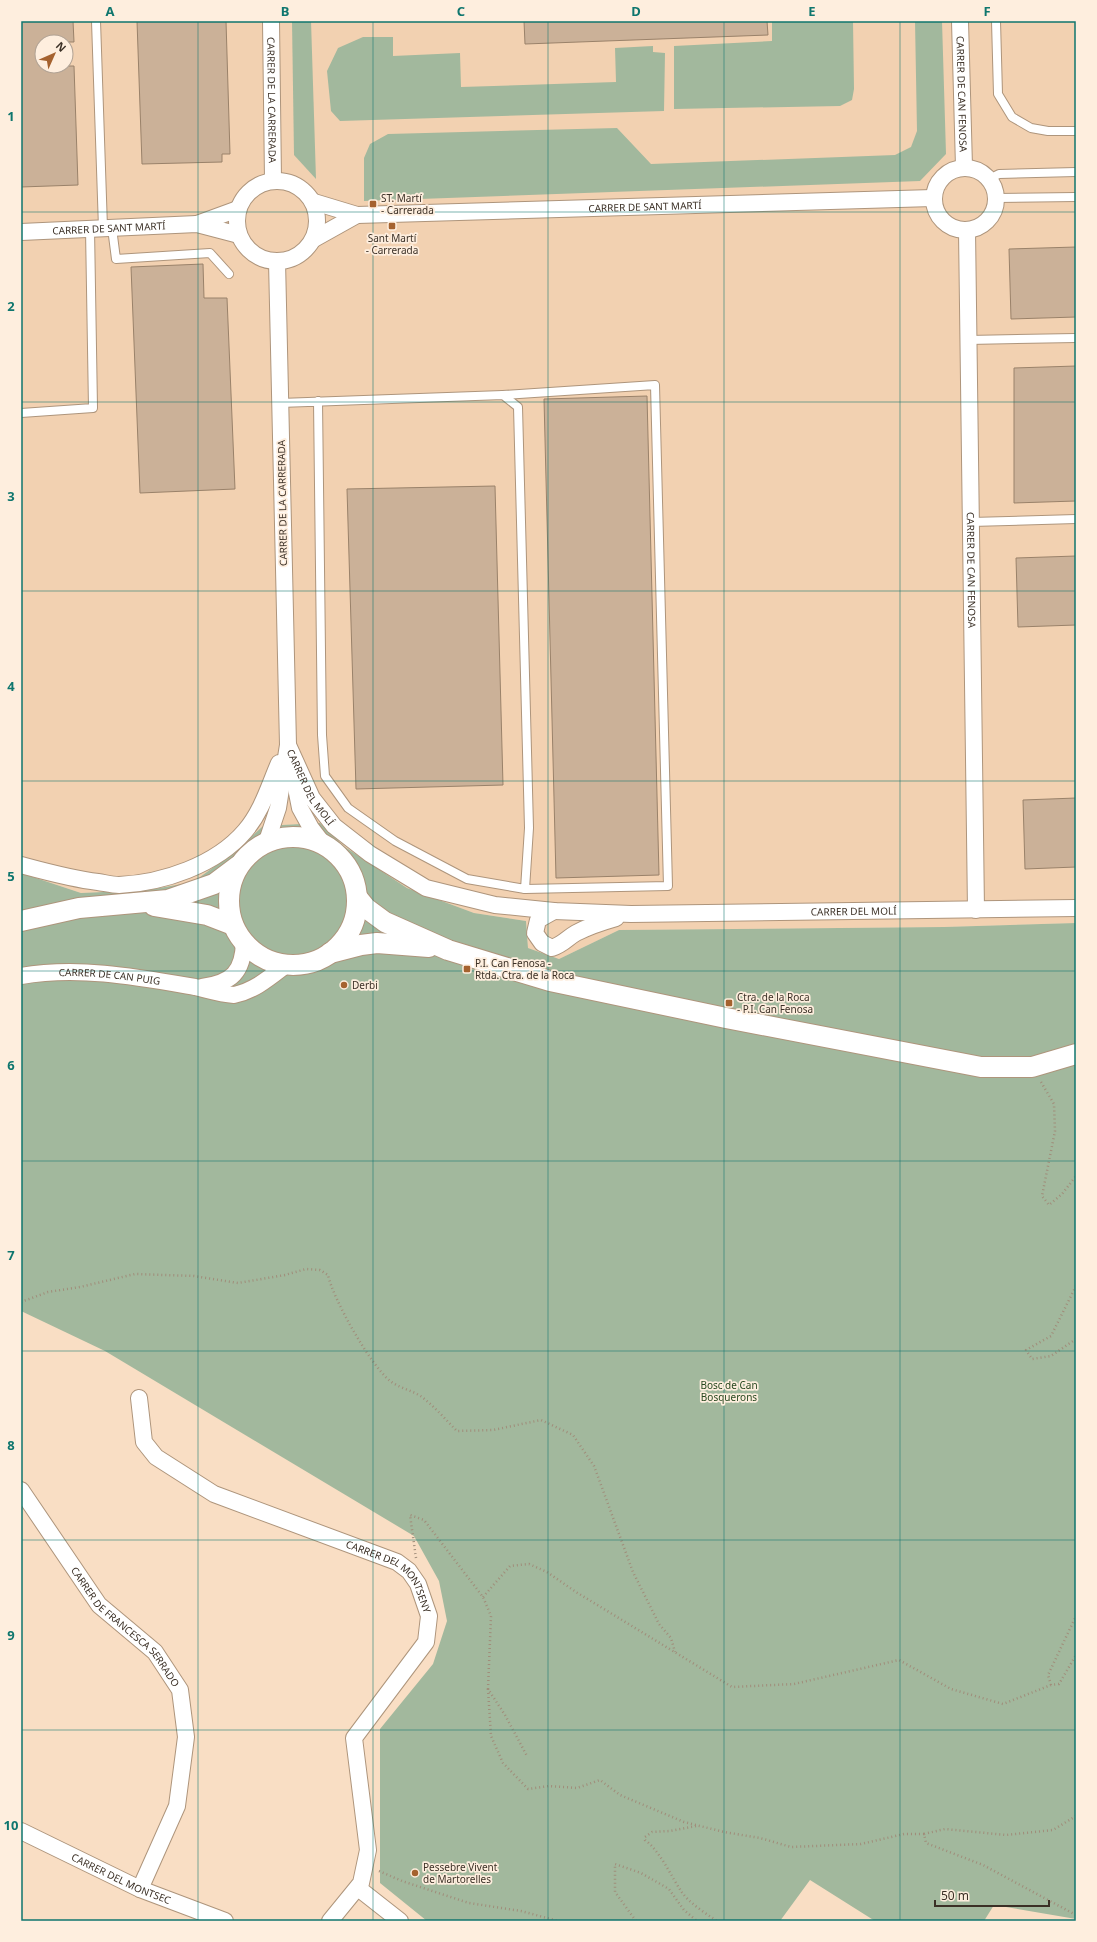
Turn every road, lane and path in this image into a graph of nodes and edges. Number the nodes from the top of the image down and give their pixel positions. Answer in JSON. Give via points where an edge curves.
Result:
{"nodes":[{"id":1,"x":96,"y":21,"type":"edge"},
{"id":2,"x":271,"y":21,"type":"edge"},
{"id":3,"x":960,"y":21,"type":"edge"},
{"id":4,"x":996,"y":21,"type":"edge"},
{"id":5,"x":1076,"y":131,"type":"edge"},
{"id":6,"x":964,"y":167,"type":"junction"},
{"id":7,"x":1076,"y":172,"type":"edge"},
{"id":8,"x":989,"y":179,"type":"junction"},
{"id":9,"x":273,"y":180,"type":"junction"},
{"id":10,"x":1076,"y":197,"type":"edge"},
{"id":11,"x":933,"y":198,"type":"junction"},
{"id":12,"x":996,"y":198,"type":"junction"},
{"id":13,"x":314,"y":202,"type":"junction"},
{"id":14,"x":238,"y":210,"type":"junction"},
{"id":15,"x":357,"y":215,"type":"junction"},
{"id":16,"x":197,"y":224,"type":"junction"},
{"id":17,"x":102,"y":228,"type":"junction"},
{"id":18,"x":967,"y":230,"type":"junction"},
{"id":19,"x":21,"y":232,"type":"edge"},
{"id":20,"x":239,"y":235,"type":"junction"},
{"id":21,"x":314,"y":239,"type":"junction"},
{"id":22,"x":277,"y":261,"type":"junction"},
{"id":23,"x":229,"y":274,"type":"dead end"},
{"id":24,"x":1076,"y":338,"type":"edge"},
{"id":25,"x":968,"y":340,"type":"junction"},
{"id":26,"x":503,"y":395,"type":"junction"},
{"id":27,"x":318,"y":401,"type":"junction"},
{"id":28,"x":280,"y":403,"type":"junction"},
{"id":29,"x":21,"y":413,"type":"edge"},
{"id":30,"x":1076,"y":519,"type":"edge"},
{"id":31,"x":971,"y":522,"type":"junction"},
{"id":32,"x":288,"y":745,"type":"junction"},
{"id":33,"x":266,"y":841,"type":"junction"},
{"id":34,"x":324,"y":845,"type":"junction"},
{"id":35,"x":21,"y":865,"type":"edge"},
{"id":36,"x":238,"y":866,"type":"junction"},
{"id":37,"x":524,"y":889,"type":"junction"},
{"id":38,"x":357,"y":897,"type":"junction"},
{"id":39,"x":138,"y":903,"type":"junction"},
{"id":40,"x":1076,"y":908,"type":"edge"},
{"id":41,"x":976,"y":910,"type":"junction"},
{"id":42,"x":554,"y":911,"type":"junction"},
{"id":43,"x":631,"y":914,"type":"junction"},
{"id":44,"x":21,"y":921,"type":"edge"},
{"id":45,"x":233,"y":925,"type":"junction"},
{"id":46,"x":244,"y":942,"type":"junction"},
{"id":47,"x":448,"y":950,"type":"junction"},
{"id":48,"x":330,"y":953,"type":"junction"},
{"id":49,"x":286,"y":965,"type":"junction"},
{"id":50,"x":21,"y":976,"type":"edge"},
{"id":51,"x":199,"y":988,"type":"junction"},
{"id":52,"x":1076,"y":1054,"type":"edge"},
{"id":53,"x":1032,"y":1067,"type":"junction"},
{"id":54,"x":1076,"y":1176,"type":"edge"},
{"id":55,"x":1076,"y":1286,"type":"edge"},
{"id":56,"x":21,"y":1302,"type":"edge"},
{"id":57,"x":1076,"y":1339,"type":"edge"},
{"id":58,"x":139,"y":1398,"type":"dead end"},
{"id":59,"x":21,"y":1490,"type":"edge"},
{"id":60,"x":418,"y":1584,"type":"junction"},
{"id":61,"x":483,"y":1597,"type":"junction"},
{"id":62,"x":1076,"y":1616,"type":"edge"},
{"id":63,"x":675,"y":1652,"type":"junction"},
{"id":64,"x":1076,"y":1655,"type":"edge"},
{"id":65,"x":1051,"y":1685,"type":"junction"},
{"id":66,"x":488,"y":1689,"type":"junction"},
{"id":67,"x":527,"y":1756,"type":"dead end"},
{"id":68,"x":1076,"y":1816,"type":"edge"},
{"id":69,"x":699,"y":1826,"type":"junction"},
{"id":70,"x":21,"y":1831,"type":"edge"},
{"id":71,"x":924,"y":1834,"type":"junction"},
{"id":72,"x":364,"y":1869,"type":"junction"},
{"id":73,"x":358,"y":1888,"type":"junction"},
{"id":74,"x":140,"y":1889,"type":"junction"},
{"id":75,"x":1076,"y":1915,"type":"edge"},
{"id":76,"x":225,"y":1921,"type":"edge"},
{"id":77,"x":330,"y":1921,"type":"edge"},
{"id":78,"x":400,"y":1921,"type":"edge"},
{"id":79,"x":558,"y":1921,"type":"edge"},
{"id":80,"x":636,"y":1921,"type":"edge"},
{"id":81,"x":697,"y":1921,"type":"edge"},
{"id":82,"x":717,"y":1921,"type":"edge"}],
"edges":[{"from":1,"to":17,"type":"lane"},
{"from":2,"to":9,"type":"street","name":"CARRER DE LA CARRERADA"},
{"from":3,"to":6,"type":"street","name":"CARRER DE CAN FENOSA"},
{"from":4,"to":5,"type":"lane","via":[[998,94],[1012,117],[1031,128]]},
{"from":6,"to":8,"type":"street","via":[[978,170]]},
{"from":6,"to":11,"type":"street","via":[[951,170],[941,178],[935,187]]},
{"from":7,"to":8,"type":"lane","via":[[999,174]]},
{"from":8,"to":12,"type":"street"},
{"from":9,"to":13,"type":"street","via":[[297,185]]},
{"from":9,"to":14,"type":"street","via":[[251,189],[243,198]]},
{"from":10,"to":12,"type":"lane"},
{"from":11,"to":15,"type":"street","name":"CARRER DE SANT MARTÍ"},
{"from":11,"to":18,"type":"street","via":[[936,212],[945,223],[956,229]]},
{"from":12,"to":18,"type":"street","via":[[993,214],[982,225]]},
{"from":13,"to":15,"type":"street","name":"CARRER DE SANT MARTÍ"},
{"from":13,"to":21,"type":"street","via":[[318,227]]},
{"from":14,"to":16,"type":"street","name":"CARRER DE SANT MARTÍ"},
{"from":14,"to":20,"type":"street"},
{"from":15,"to":21,"type":"street","name":"CARRER DE SANT MARTÍ"},
{"from":16,"to":17,"type":"street","name":"CARRER DE SANT MARTÍ"},
{"from":16,"to":20,"type":"street","name":"CARRER DE SANT MARTÍ"},
{"from":17,"to":19,"type":"street","name":"CARRER DE SANT MARTÍ"},
{"from":17,"to":23,"type":"lane","via":[[116,260],[210,253]]},
{"from":17,"to":29,"type":"lane","via":[[93,408]]},
{"from":18,"to":25,"type":"street","name":"CARRER DE CAN FENOSA"},
{"from":20,"to":22,"type":"street","via":[[256,255]]},
{"from":21,"to":22,"type":"street","via":[[306,250],[295,258]]},
{"from":22,"to":28,"type":"street","name":"CARRER DE LA CARRERADA"},
{"from":24,"to":25,"type":"lane"},
{"from":25,"to":31,"type":"street","name":"CARRER DE CAN FENOSA"},
{"from":26,"to":27,"type":"lane"},
{"from":26,"to":37,"type":"lane","via":[[518,407],[529,828]]},
{"from":26,"to":37,"type":"lane","via":[[655,385],[668,886]]},
{"from":27,"to":28,"type":"lane"},
{"from":27,"to":37,"type":"lane","via":[[322,735],[325,776],[348,808],[395,841],[467,879]]},
{"from":28,"to":32,"type":"street","name":"CARRER DE LA CARRERADA"},
{"from":30,"to":31,"type":"lane"},
{"from":31,"to":41,"type":"street","name":"CARRER DE CAN FENOSA"},
{"from":32,"to":33,"type":"street","name":"CARRER DE LA CARRERADA","via":[[278,808]]},
{"from":32,"to":34,"type":"street","name":"CARRER DE LA CARRERADA","via":[[300,808]]},
{"from":32,"to":35,"type":"street","name":"CARRER DEL MOLÍ","via":[[261,807],[245,831],[225,848],[194,867],[165,878],[118,885],[72,879]]},
{"from":32,"to":42,"type":"street","name":"CARRER DEL MOLÍ","via":[[312,798],[334,826],[376,858],[426,888],[495,905]]},
{"from":33,"to":34,"type":"street","via":[[286,836],[309,839]]},
{"from":33,"to":36,"type":"street"},
{"from":34,"to":38,"type":"street","via":[[344,864]]},
{"from":36,"to":39,"type":"street","via":[[214,884],[168,900]]},
{"from":36,"to":45,"type":"street","via":[[229,902]]},
{"from":38,"to":47,"type":"street","via":[[366,908],[385,922]]},
{"from":38,"to":48,"type":"street","via":[[356,911],[347,935]]},
{"from":39,"to":44,"type":"street","via":[[79,908]]},
{"from":39,"to":45,"type":"street","via":[[207,915]]},
{"from":40,"to":41,"type":"street","name":"CARRER DEL MOLÍ"},
{"from":41,"to":43,"type":"street","name":"CARRER DEL MOLÍ"},
{"from":42,"to":43,"type":"street","name":"CARRER DEL MOLÍ"},
{"from":42,"to":43,"type":"street","name":"CARRER DEL MOLÍ","via":[[538,920],[535,933],[542,943],[552,948],[562,945],[575,933],[600,922]]},
{"from":45,"to":46,"type":"street"},
{"from":46,"to":49,"type":"street","via":[[260,954]]},
{"from":46,"to":51,"type":"street","name":"CARRER DE CAN PUIG","via":[[241,963],[236,972],[220,985]]},
{"from":47,"to":48,"type":"street","via":[[377,943]]},
{"from":47,"to":53,"type":"street","via":[[550,981],[726,1018],[954,1063],[981,1067]]},
{"from":48,"to":49,"type":"street","via":[[306,963]]},
{"from":49,"to":51,"type":"street","name":"CARRER DE CAN PUIG","via":[[245,993],[234,995]]},
{"from":50,"to":51,"type":"street","name":"CARRER DE CAN PUIG","via":[[74,971],[144,978]]},
{"from":52,"to":53,"type":"street"},
{"from":53,"to":54,"type":"path","via":[[1054,1104],[1055,1131],[1042,1196],[1049,1205],[1062,1194]]},
{"from":55,"to":57,"type":"path","via":[[1052,1336],[1026,1350],[1032,1359],[1051,1356]]},
{"from":56,"to":63,"type":"path","via":[[48,1292],[135,1274],[194,1276],[238,1283],[306,1269],[320,1270],[328,1275],[331,1288],[354,1331],[389,1380],[422,1397],[458,1431],[493,1430],[541,1420],[573,1435],[594,1466],[633,1572],[659,1624],[670,1638]]},
{"from":58,"to":60,"type":"street","name":"CARRER DEL MONTSENY","via":[[144,1442],[156,1457],[214,1494],[397,1562]]},
{"from":59,"to":74,"type":"street","name":"CARRER DE FRANCESCA SERRADO","via":[[99,1605],[155,1652],[180,1690],[186,1737],[177,1806]]},
{"from":60,"to":61,"type":"path","via":[[410,1515],[424,1520]]},
{"from":60,"to":72,"type":"street","name":"CARRER DEL MONTSENY","via":[[429,1616],[426,1642],[354,1738],[368,1850]]},
{"from":61,"to":63,"type":"path","via":[[510,1566],[529,1564],[547,1572]]},
{"from":61,"to":66,"type":"path","via":[[491,1616]]},
{"from":62,"to":65,"type":"path","via":[[1048,1675]]},
{"from":63,"to":65,"type":"path","via":[[732,1687],[794,1684],[899,1660],[951,1689],[1003,1704]]},
{"from":64,"to":65,"type":"path","via":[[1059,1684]]},
{"from":66,"to":67,"type":"path","via":[[505,1714]]},
{"from":66,"to":69,"type":"path","via":[[491,1736],[503,1763],[528,1789],[549,1786],[577,1788],[600,1780],[620,1795],[649,1809]]},
{"from":68,"to":71,"type":"path","via":[[1053,1830],[1006,1835],[945,1829]]},
{"from":69,"to":71,"type":"path","via":[[791,1846],[861,1844],[904,1834]]},
{"from":69,"to":82,"type":"path","via":[[652,1832],[645,1840],[666,1866],[681,1892]]},
{"from":70,"to":74,"type":"street","name":"CARRER DEL MONTSEC"},
{"from":71,"to":75,"type":"path","via":[[926,1843],[983,1865]]},
{"from":72,"to":73,"type":"street","name":"CARRER DEL MONTSENY"},
{"from":72,"to":79,"type":"path","via":[[373,1868],[402,1881],[468,1903],[521,1911]]},
{"from":73,"to":77,"type":"street","name":"CARRER DEL MONTSENY"},
{"from":73,"to":78,"type":"street"},
{"from":74,"to":76,"type":"street","name":"CARRER DEL MONTSEC"},
{"from":80,"to":81,"type":"path","via":[[615,1892],[615,1864],[641,1873],[669,1889],[684,1910]]}]}
